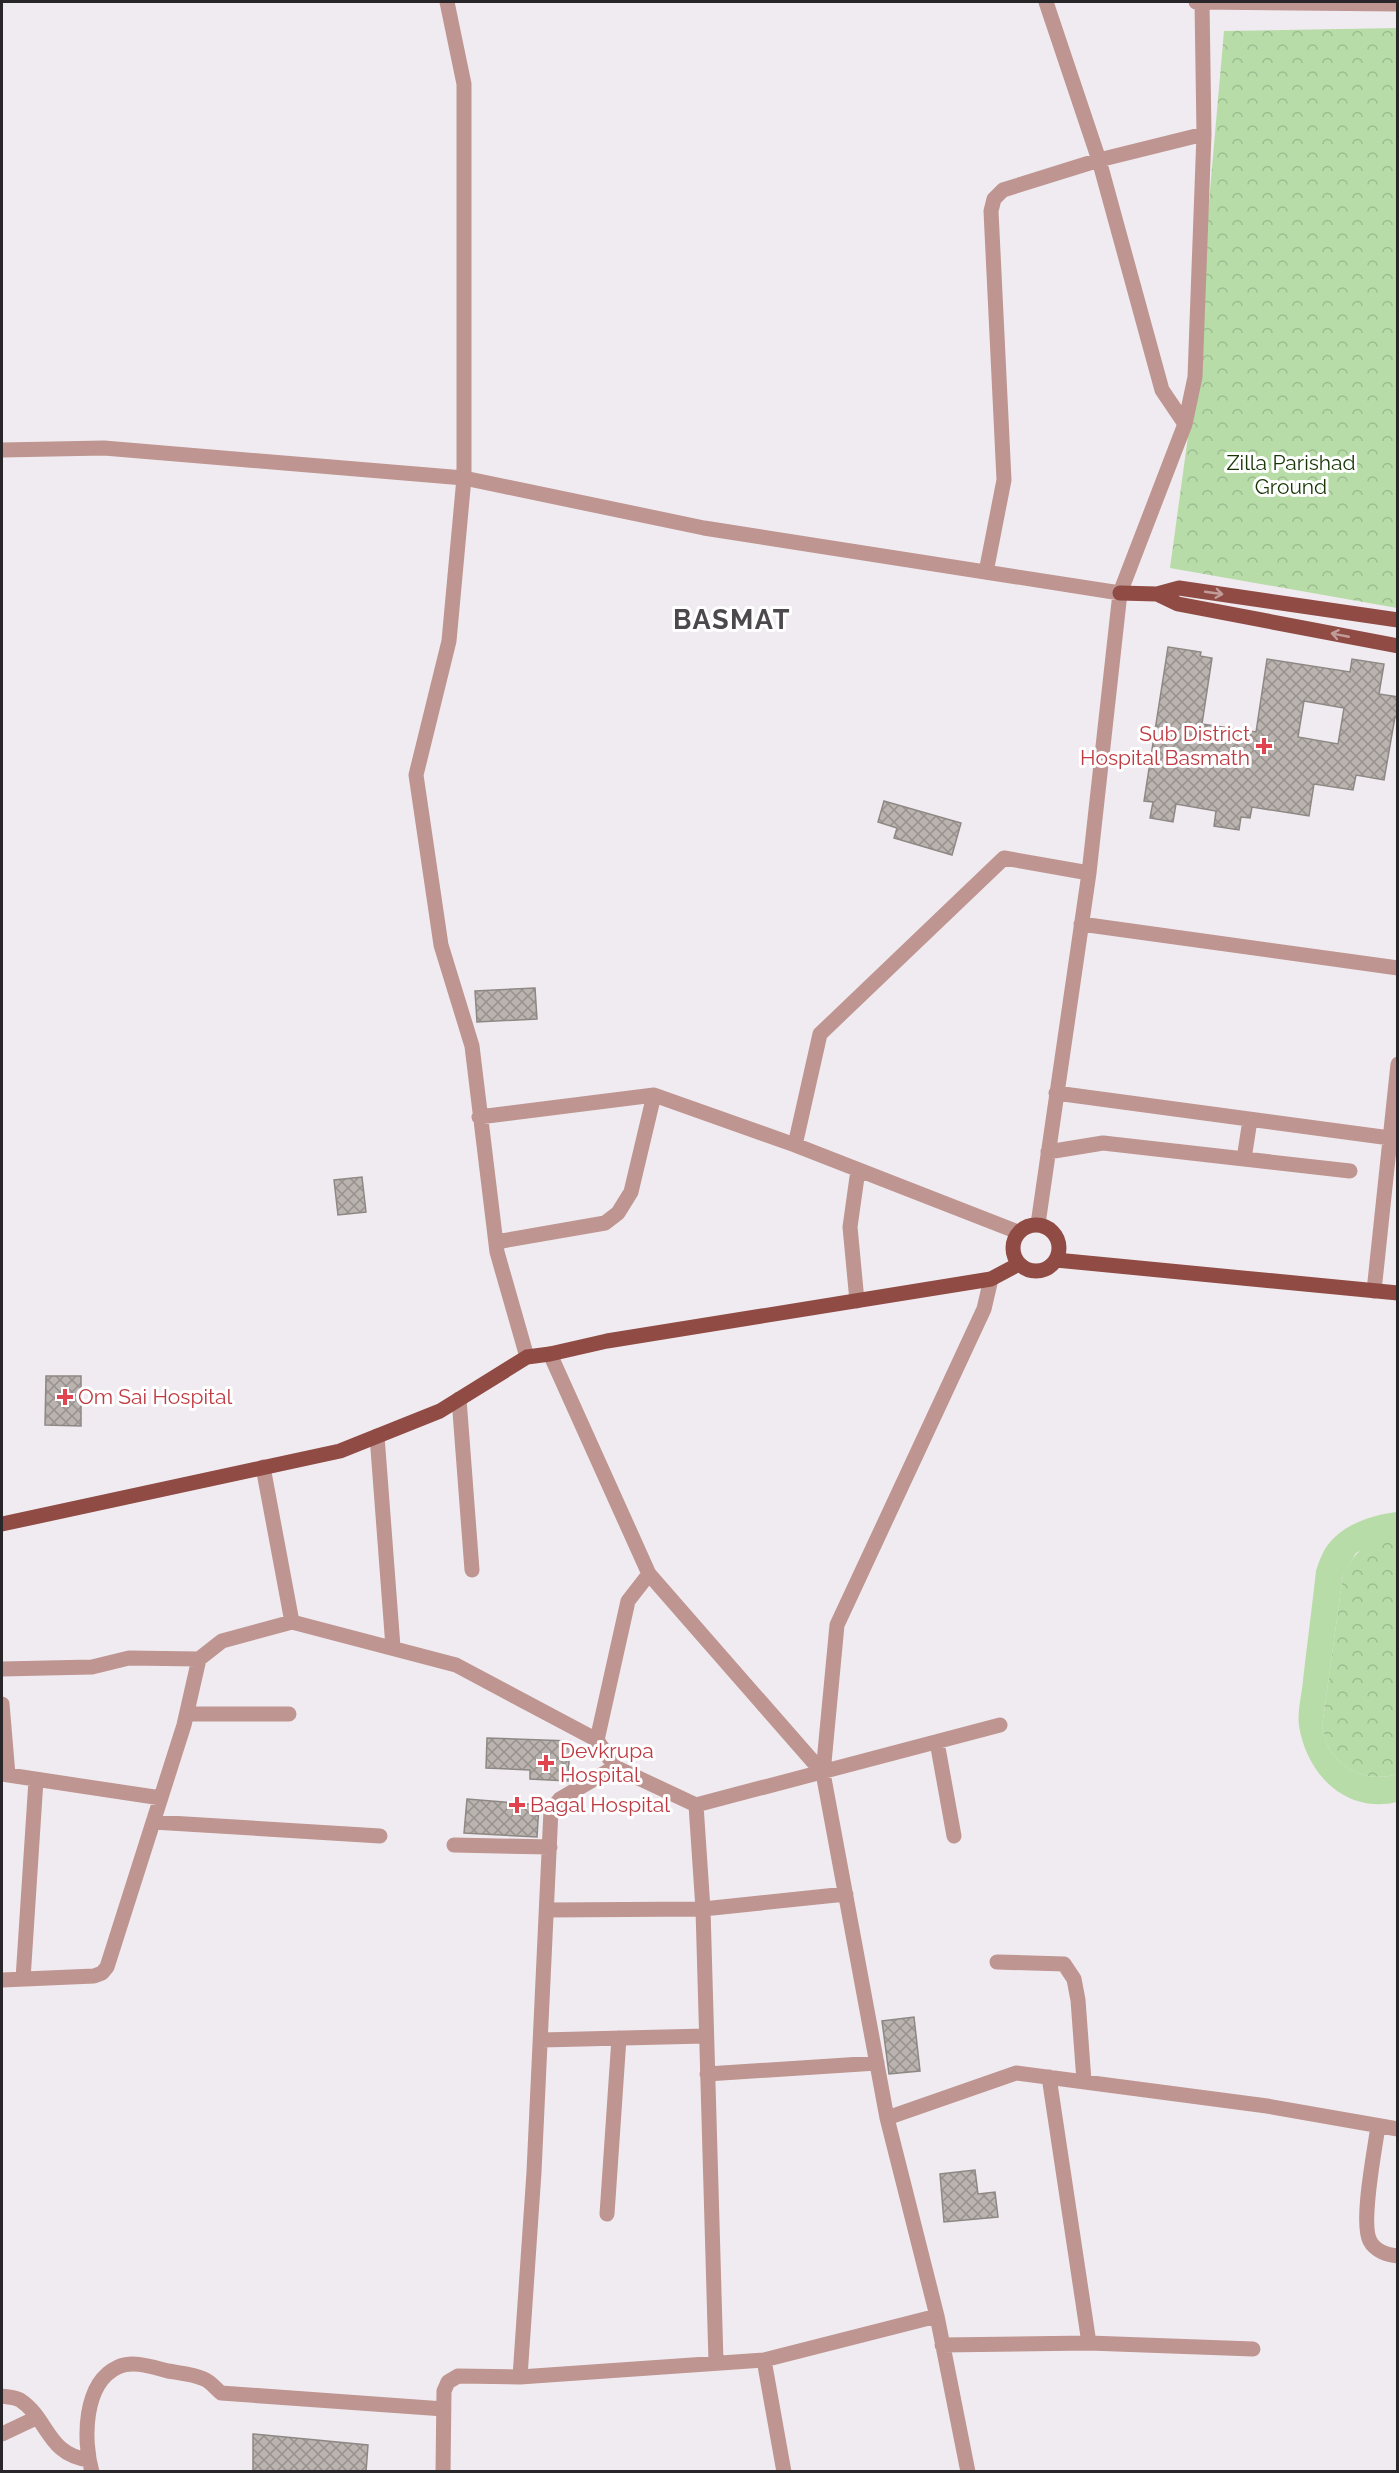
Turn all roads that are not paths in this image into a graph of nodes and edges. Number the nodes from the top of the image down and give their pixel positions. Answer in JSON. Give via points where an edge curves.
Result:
{"nodes":[{"id":1,"x":447,"y":2,"type":"edge"},
{"id":2,"x":1046,"y":2,"type":"edge"},
{"id":3,"x":1196,"y":2,"type":"edge"},
{"id":4,"x":1202,"y":2,"type":"edge"},
{"id":5,"x":1398,"y":4,"type":"edge"},
{"id":6,"x":1204,"y":134,"type":"junction"},
{"id":7,"x":1099,"y":160,"type":"junction"},
{"id":8,"x":1185,"y":424,"type":"junction"},
{"id":9,"x":2,"y":450,"type":"edge"},
{"id":10,"x":464,"y":478,"type":"junction"},
{"id":11,"x":986,"y":572,"type":"junction"},
{"id":12,"x":1120,"y":593,"type":"junction"},
{"id":13,"x":1157,"y":594,"type":"junction"},
{"id":14,"x":1398,"y":620,"type":"edge"},
{"id":15,"x":1398,"y":645,"type":"edge"},
{"id":16,"x":1089,"y":873,"type":"junction"},
{"id":17,"x":1081,"y":924,"type":"junction"},
{"id":18,"x":1398,"y":968,"type":"edge"},
{"id":19,"x":1398,"y":1064,"type":"edge"},
{"id":20,"x":1056,"y":1094,"type":"junction"},
{"id":21,"x":654,"y":1095,"type":"junction"},
{"id":22,"x":479,"y":1117,"type":"junction"},
{"id":23,"x":1250,"y":1119,"type":"junction"},
{"id":24,"x":1390,"y":1138,"type":"junction"},
{"id":25,"x":795,"y":1145,"type":"junction"},
{"id":26,"x":1048,"y":1152,"type":"junction"},
{"id":27,"x":1244,"y":1159,"type":"junction"},
{"id":28,"x":858,"y":1170,"type":"junction"},
{"id":29,"x":1350,"y":1171,"type":"dead end"},
{"id":30,"x":1038,"y":1224,"type":"junction"},
{"id":31,"x":1018,"y":1233,"type":"junction"},
{"id":32,"x":496,"y":1242,"type":"junction"},
{"id":33,"x":1056,"y":1260,"type":"junction"},
{"id":34,"x":1018,"y":1264,"type":"junction"},
{"id":35,"x":991,"y":1279,"type":"junction"},
{"id":36,"x":1374,"y":1290,"type":"junction"},
{"id":37,"x":1398,"y":1293,"type":"edge"},
{"id":38,"x":857,"y":1301,"type":"junction"},
{"id":39,"x":550,"y":1354,"type":"junction"},
{"id":40,"x":527,"y":1357,"type":"junction"},
{"id":41,"x":459,"y":1399,"type":"junction"},
{"id":42,"x":377,"y":1436,"type":"junction"},
{"id":43,"x":263,"y":1467,"type":"junction"},
{"id":44,"x":2,"y":1524,"type":"edge"},
{"id":45,"x":472,"y":1570,"type":"dead end"},
{"id":46,"x":649,"y":1574,"type":"junction"},
{"id":47,"x":292,"y":1622,"type":"junction"},
{"id":48,"x":393,"y":1647,"type":"junction"},
{"id":49,"x":199,"y":1659,"type":"junction"},
{"id":50,"x":2,"y":1669,"type":"edge"},
{"id":51,"x":2,"y":1704,"type":"edge"},
{"id":52,"x":187,"y":1714,"type":"junction"},
{"id":53,"x":289,"y":1714,"type":"dead end"},
{"id":54,"x":1000,"y":1725,"type":"dead end"},
{"id":55,"x":597,"y":1740,"type":"junction"},
{"id":56,"x":937,"y":1742,"type":"junction"},
{"id":57,"x":615,"y":1767,"type":"junction"},
{"id":58,"x":824,"y":1773,"type":"junction"},
{"id":59,"x":5,"y":1775,"type":"edge"},
{"id":60,"x":36,"y":1780,"type":"junction"},
{"id":61,"x":161,"y":1798,"type":"junction"},
{"id":62,"x":696,"y":1805,"type":"junction"},
{"id":63,"x":153,"y":1822,"type":"junction"},
{"id":64,"x":381,"y":1836,"type":"dead end"},
{"id":65,"x":954,"y":1836,"type":"dead end"},
{"id":66,"x":454,"y":1845,"type":"dead end"},
{"id":67,"x":550,"y":1847,"type":"junction"},
{"id":68,"x":846,"y":1894,"type":"junction"},
{"id":69,"x":703,"y":1909,"type":"junction"},
{"id":70,"x":547,"y":1910,"type":"junction"},
{"id":71,"x":997,"y":1962,"type":"dead end"},
{"id":72,"x":23,"y":1979,"type":"junction"},
{"id":73,"x":2,"y":1980,"type":"edge"},
{"id":74,"x":706,"y":2036,"type":"junction"},
{"id":75,"x":619,"y":2038,"type":"junction"},
{"id":76,"x":541,"y":2040,"type":"junction"},
{"id":77,"x":877,"y":2063,"type":"junction"},
{"id":78,"x":707,"y":2074,"type":"junction"},
{"id":79,"x":1048,"y":2077,"type":"junction"},
{"id":80,"x":1084,"y":2081,"type":"junction"},
{"id":81,"x":887,"y":2118,"type":"junction"},
{"id":82,"x":1378,"y":2126,"type":"junction"},
{"id":83,"x":1398,"y":2129,"type":"edge"},
{"id":84,"x":607,"y":2214,"type":"dead end"},
{"id":85,"x":1398,"y":2256,"type":"edge"},
{"id":86,"x":937,"y":2316,"type":"junction"},
{"id":87,"x":1089,"y":2343,"type":"junction"},
{"id":88,"x":942,"y":2345,"type":"junction"},
{"id":89,"x":1253,"y":2349,"type":"dead end"},
{"id":90,"x":764,"y":2360,"type":"junction"},
{"id":91,"x":716,"y":2362,"type":"junction"},
{"id":92,"x":520,"y":2377,"type":"junction"},
{"id":93,"x":2,"y":2396,"type":"edge"},
{"id":94,"x":444,"y":2409,"type":"junction"},
{"id":95,"x":36,"y":2418,"type":"junction"},
{"id":96,"x":2,"y":2434,"type":"edge"},
{"id":97,"x":90,"y":2466,"type":"edge"},
{"id":98,"x":443,"y":2472,"type":"edge"},
{"id":99,"x":784,"y":2472,"type":"edge"},
{"id":100,"x":968,"y":2472,"type":"edge"}],
"edges":[{"from":1,"to":10,"type":"street","via":[[464,84]]},
{"from":2,"to":7,"type":"street"},
{"from":3,"to":4,"type":"street"},
{"from":4,"to":5,"type":"street"},
{"from":4,"to":6,"type":"street"},
{"from":6,"to":7,"type":"street"},
{"from":6,"to":8,"type":"street","via":[[1195,377]]},
{"from":7,"to":8,"type":"street","via":[[1162,390]]},
{"from":7,"to":11,"type":"street","via":[[1003,189],[994,199],[991,211],[1004,480]]},
{"from":8,"to":12,"type":"street"},
{"from":9,"to":10,"type":"street","via":[[104,448]]},
{"from":10,"to":11,"type":"street","via":[[704,528]]},
{"from":10,"to":22,"type":"street","via":[[449,640],[416,775],[441,945],[472,1046]]},
{"from":11,"to":12,"type":"street"},
{"from":12,"to":13,"type":"main road"},
{"from":12,"to":16,"type":"street"},
{"from":13,"to":14,"type":"main road","one_way":true,"via":[[1179,588]]},
{"from":15,"to":13,"type":"main road","one_way":true,"via":[[1178,604]]},
{"from":16,"to":17,"type":"street"},
{"from":16,"to":25,"type":"street","via":[[1004,858],[820,1034]]},
{"from":17,"to":18,"type":"street"},
{"from":17,"to":20,"type":"street"},
{"from":19,"to":24,"type":"street"},
{"from":20,"to":23,"type":"street"},
{"from":20,"to":26,"type":"street"},
{"from":21,"to":22,"type":"street"},
{"from":21,"to":25,"type":"street"},
{"from":21,"to":32,"type":"street","via":[[631,1192],[618,1213],[604,1223]]},
{"from":22,"to":32,"type":"street"},
{"from":23,"to":24,"type":"street"},
{"from":23,"to":27,"type":"street"},
{"from":24,"to":36,"type":"street"},
{"from":25,"to":28,"type":"street"},
{"from":26,"to":27,"type":"street","via":[[1103,1143]]},
{"from":26,"to":30,"type":"street"},
{"from":27,"to":29,"type":"street"},
{"from":28,"to":31,"type":"street"},
{"from":28,"to":38,"type":"street","via":[[850,1227]]},
{"from":30,"to":31,"type":"main road"},
{"from":30,"to":33,"type":"main road","via":[[1057,1237]]},
{"from":31,"to":34,"type":"main road","via":[[1012,1242]]},
{"from":32,"to":40,"type":"street"},
{"from":33,"to":34,"type":"main road","via":[[1042,1270],[1025,1269]]},
{"from":33,"to":36,"type":"main road"},
{"from":34,"to":35,"type":"main road"},
{"from":35,"to":38,"type":"main road"},
{"from":35,"to":58,"type":"street","via":[[984,1309],[837,1625]]},
{"from":36,"to":37,"type":"main road"},
{"from":38,"to":39,"type":"main road","via":[[607,1341]]},
{"from":39,"to":40,"type":"main road"},
{"from":39,"to":46,"type":"street"},
{"from":40,"to":41,"type":"main road"},
{"from":41,"to":42,"type":"main road","via":[[440,1411]]},
{"from":41,"to":45,"type":"street"},
{"from":42,"to":43,"type":"main road","via":[[340,1451]]},
{"from":42,"to":48,"type":"street"},
{"from":43,"to":44,"type":"main road"},
{"from":43,"to":47,"type":"street"},
{"from":46,"to":55,"type":"street","via":[[628,1601]]},
{"from":46,"to":58,"type":"street"},
{"from":47,"to":48,"type":"street"},
{"from":47,"to":49,"type":"street","via":[[222,1641]]},
{"from":48,"to":55,"type":"street","via":[[456,1665]]},
{"from":49,"to":50,"type":"street","via":[[129,1658],[92,1667]]},
{"from":49,"to":52,"type":"street"},
{"from":51,"to":59,"type":"street"},
{"from":52,"to":53,"type":"street"},
{"from":52,"to":61,"type":"street"},
{"from":54,"to":56,"type":"street"},
{"from":55,"to":57,"type":"street"},
{"from":56,"to":58,"type":"street"},
{"from":56,"to":65,"type":"street"},
{"from":57,"to":62,"type":"street"},
{"from":57,"to":67,"type":"street","via":[[554,1804]]},
{"from":58,"to":62,"type":"street"},
{"from":58,"to":68,"type":"street"},
{"from":59,"to":60,"type":"street"},
{"from":60,"to":61,"type":"street"},
{"from":60,"to":72,"type":"street"},
{"from":61,"to":63,"type":"street"},
{"from":62,"to":69,"type":"street"},
{"from":63,"to":64,"type":"street"},
{"from":63,"to":72,"type":"street","via":[[102,1973]]},
{"from":66,"to":67,"type":"street"},
{"from":67,"to":70,"type":"street"},
{"from":68,"to":69,"type":"street"},
{"from":68,"to":77,"type":"street"},
{"from":69,"to":70,"type":"street"},
{"from":69,"to":74,"type":"street"},
{"from":70,"to":76,"type":"street"},
{"from":71,"to":80,"type":"street","via":[[1064,1964],[1074,1979],[1078,2000]]},
{"from":72,"to":73,"type":"street"},
{"from":74,"to":75,"type":"street"},
{"from":74,"to":78,"type":"street"},
{"from":75,"to":76,"type":"street"},
{"from":75,"to":84,"type":"street"},
{"from":76,"to":92,"type":"street"},
{"from":77,"to":78,"type":"street"},
{"from":77,"to":81,"type":"street"},
{"from":78,"to":91,"type":"street"},
{"from":79,"to":80,"type":"street"},
{"from":79,"to":81,"type":"street","via":[[1016,2073]]},
{"from":79,"to":87,"type":"street"},
{"from":80,"to":82,"type":"street"},
{"from":81,"to":86,"type":"street"},
{"from":82,"to":83,"type":"street"},
{"from":82,"to":85,"type":"street","via":[[1366,2220],[1370,2242],[1386,2255]]},
{"from":86,"to":88,"type":"street"},
{"from":86,"to":90,"type":"street"},
{"from":87,"to":88,"type":"street"},
{"from":87,"to":89,"type":"street"},
{"from":88,"to":100,"type":"street"},
{"from":90,"to":91,"type":"street"},
{"from":90,"to":99,"type":"street"},
{"from":91,"to":92,"type":"street"},
{"from":92,"to":94,"type":"street","via":[[458,2376],[448,2382],[444,2391]]},
{"from":93,"to":95,"type":"street","via":[[19,2399]]},
{"from":94,"to":97,"type":"street","via":[[222,2393],[204,2379],[134,2363],[105,2376],[92,2397],[87,2425]]},
{"from":94,"to":98,"type":"street"},
{"from":95,"to":96,"type":"street"},
{"from":95,"to":97,"type":"street","via":[[56,2444]]}]}
